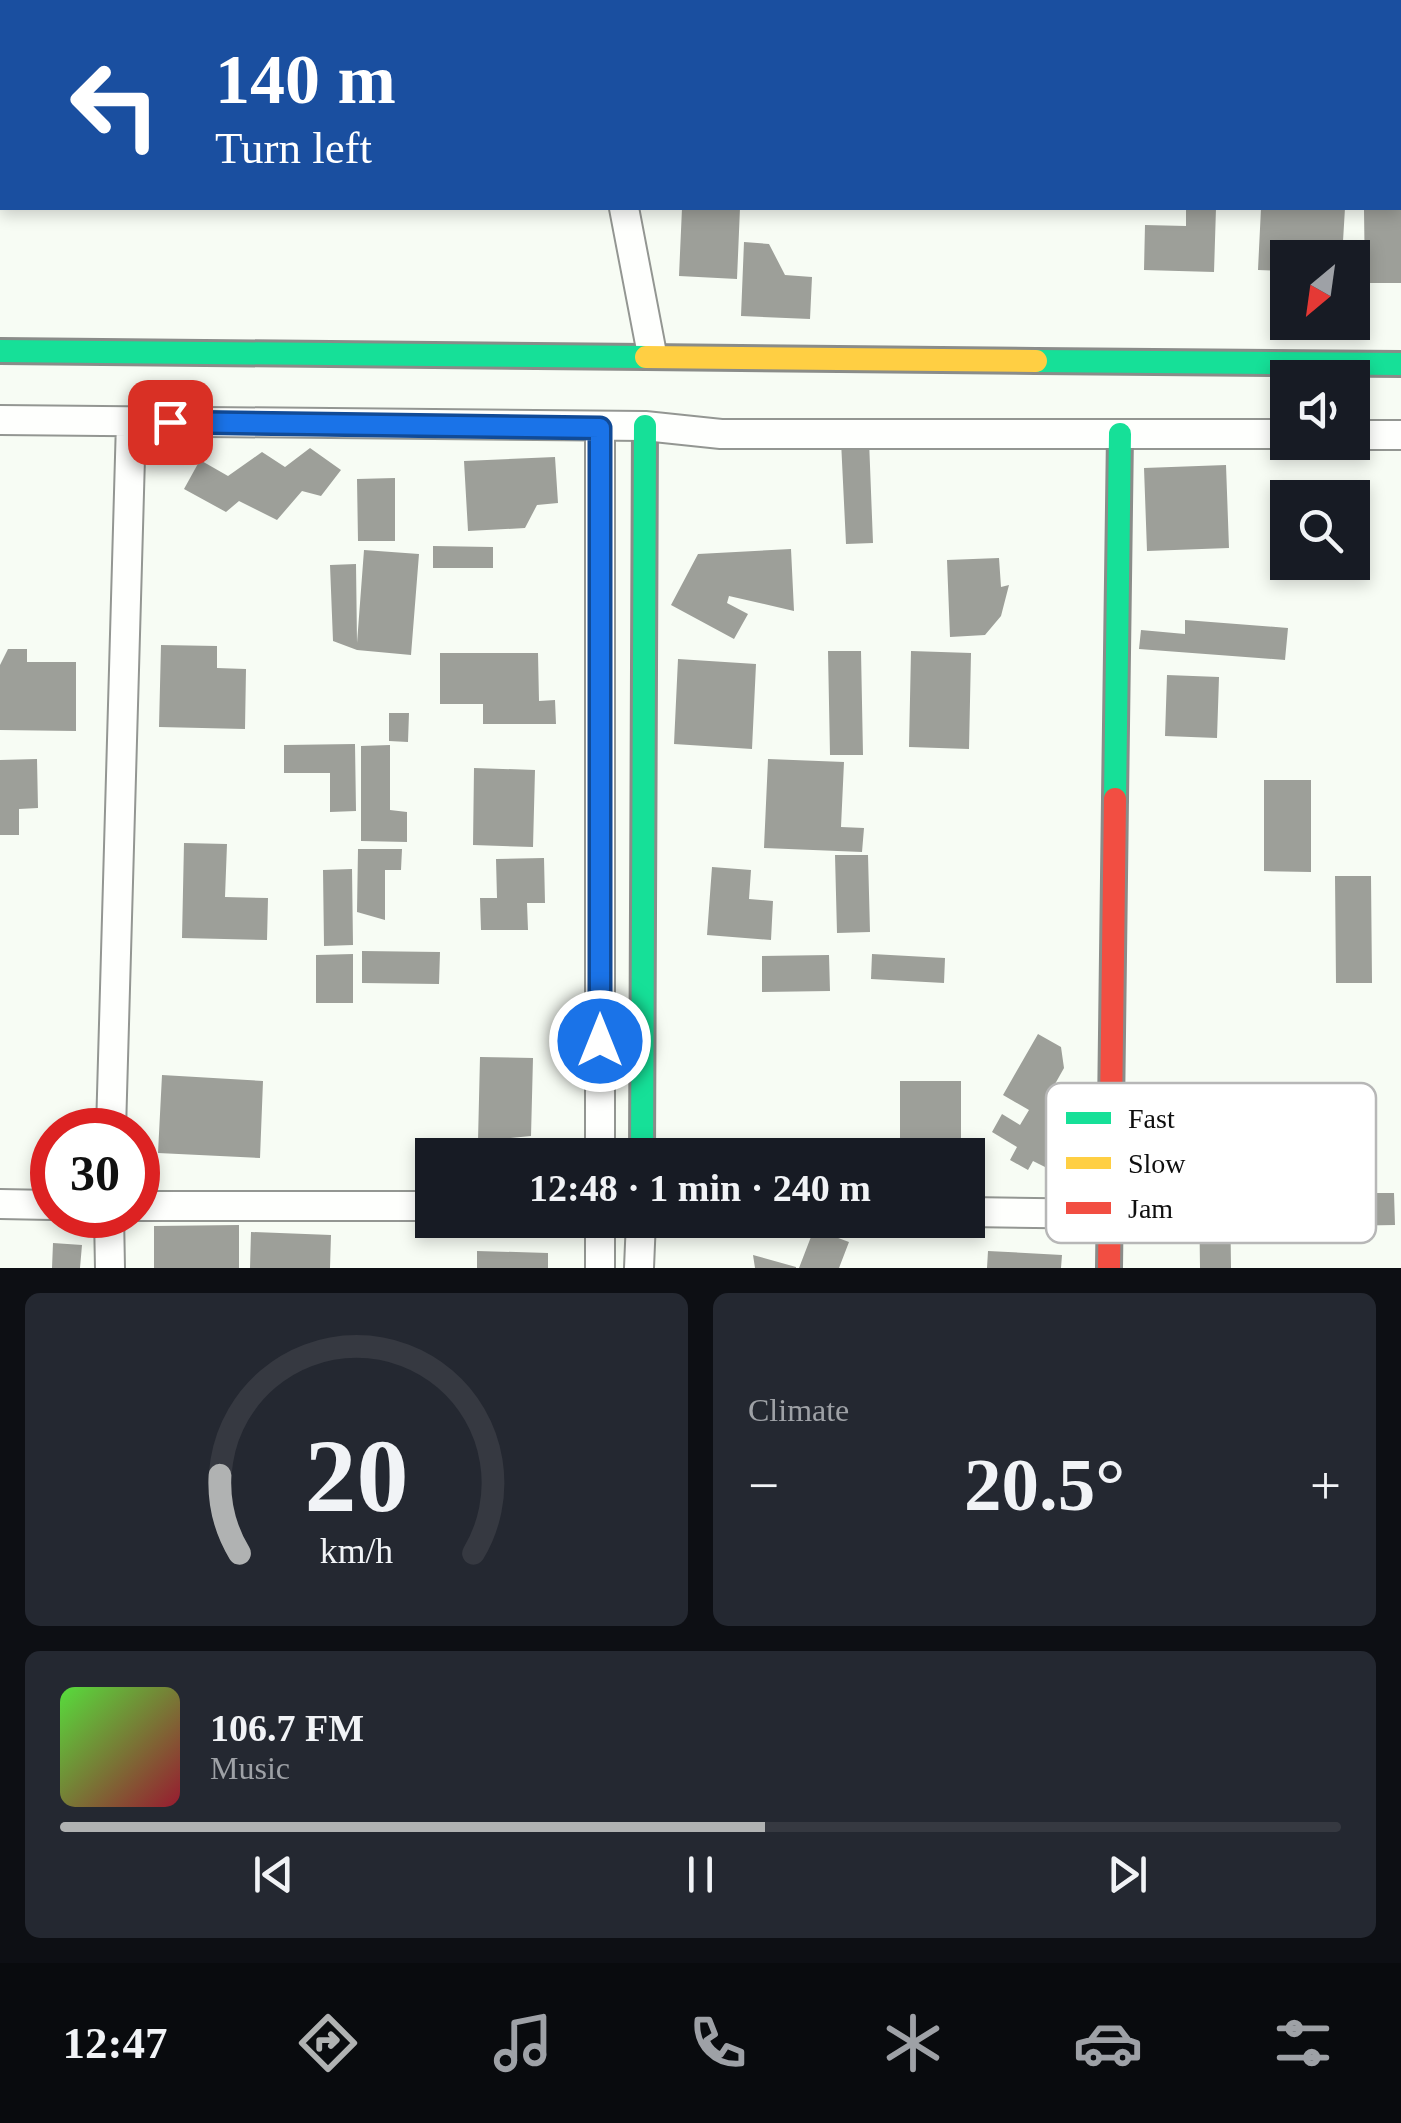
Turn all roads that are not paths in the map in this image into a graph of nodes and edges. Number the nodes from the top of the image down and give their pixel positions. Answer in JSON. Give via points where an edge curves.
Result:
{"nodes":[{"id":1,"x":624,"y":210,"type":"edge"},
{"id":2,"x":0,"y":351,"type":"edge"},
{"id":3,"x":652,"y":354,"type":"junction"},
{"id":4,"x":1401,"y":364,"type":"edge"},
{"id":5,"x":0,"y":420,"type":"edge"},
{"id":6,"x":131,"y":422,"type":"junction"},
{"id":7,"x":645,"y":426,"type":"junction"},
{"id":8,"x":600,"y":428,"type":"junction"},
{"id":9,"x":1120,"y":434,"type":"junction"},
{"id":10,"x":1270,"y":434,"type":"edge"},
{"id":11,"x":1370,"y":434,"type":"edge"},
{"id":12,"x":1401,"y":435,"type":"edge"},
{"id":13,"x":1111,"y":1083,"type":"edge"},
{"id":14,"x":112,"y":1108,"type":"edge"},
{"id":15,"x":600,"y":1138,"type":"edge"},
{"id":16,"x":642,"y":1138,"type":"edge"},
{"id":17,"x":0,"y":1204,"type":"edge"},
{"id":18,"x":30,"y":1205,"type":"edge"},
{"id":19,"x":160,"y":1206,"type":"edge"},
{"id":20,"x":415,"y":1206,"type":"edge"},
{"id":21,"x":985,"y":1212,"type":"edge"},
{"id":22,"x":1046,"y":1213,"type":"edge"},
{"id":23,"x":109,"y":1238,"type":"edge"},
{"id":24,"x":600,"y":1238,"type":"edge"},
{"id":25,"x":640,"y":1238,"type":"edge"},
{"id":26,"x":1108,"y":1243,"type":"edge"},
{"id":27,"x":110,"y":1268,"type":"edge"},
{"id":28,"x":600,"y":1268,"type":"edge"},
{"id":29,"x":638,"y":1268,"type":"edge"},
{"id":30,"x":1108,"y":1268,"type":"edge"}],
"edges":[{"from":1,"to":3,"type":"street"},
{"from":2,"to":3,"type":"street"},
{"from":3,"to":4,"type":"street"},
{"from":5,"to":6,"type":"street"},
{"from":6,"to":8,"type":"street"},
{"from":6,"to":14,"type":"street"},
{"from":7,"to":8,"type":"street"},
{"from":7,"to":9,"type":"street","via":[[721,434]]},
{"from":7,"to":16,"type":"street"},
{"from":8,"to":15,"type":"street"},
{"from":9,"to":10,"type":"street"},
{"from":9,"to":13,"type":"street"},
{"from":11,"to":12,"type":"street"},
{"from":17,"to":18,"type":"street"},
{"from":19,"to":20,"type":"street"},
{"from":21,"to":22,"type":"street"},
{"from":23,"to":27,"type":"street"},
{"from":24,"to":28,"type":"street"},
{"from":25,"to":29,"type":"street"},
{"from":26,"to":30,"type":"street"}]}
